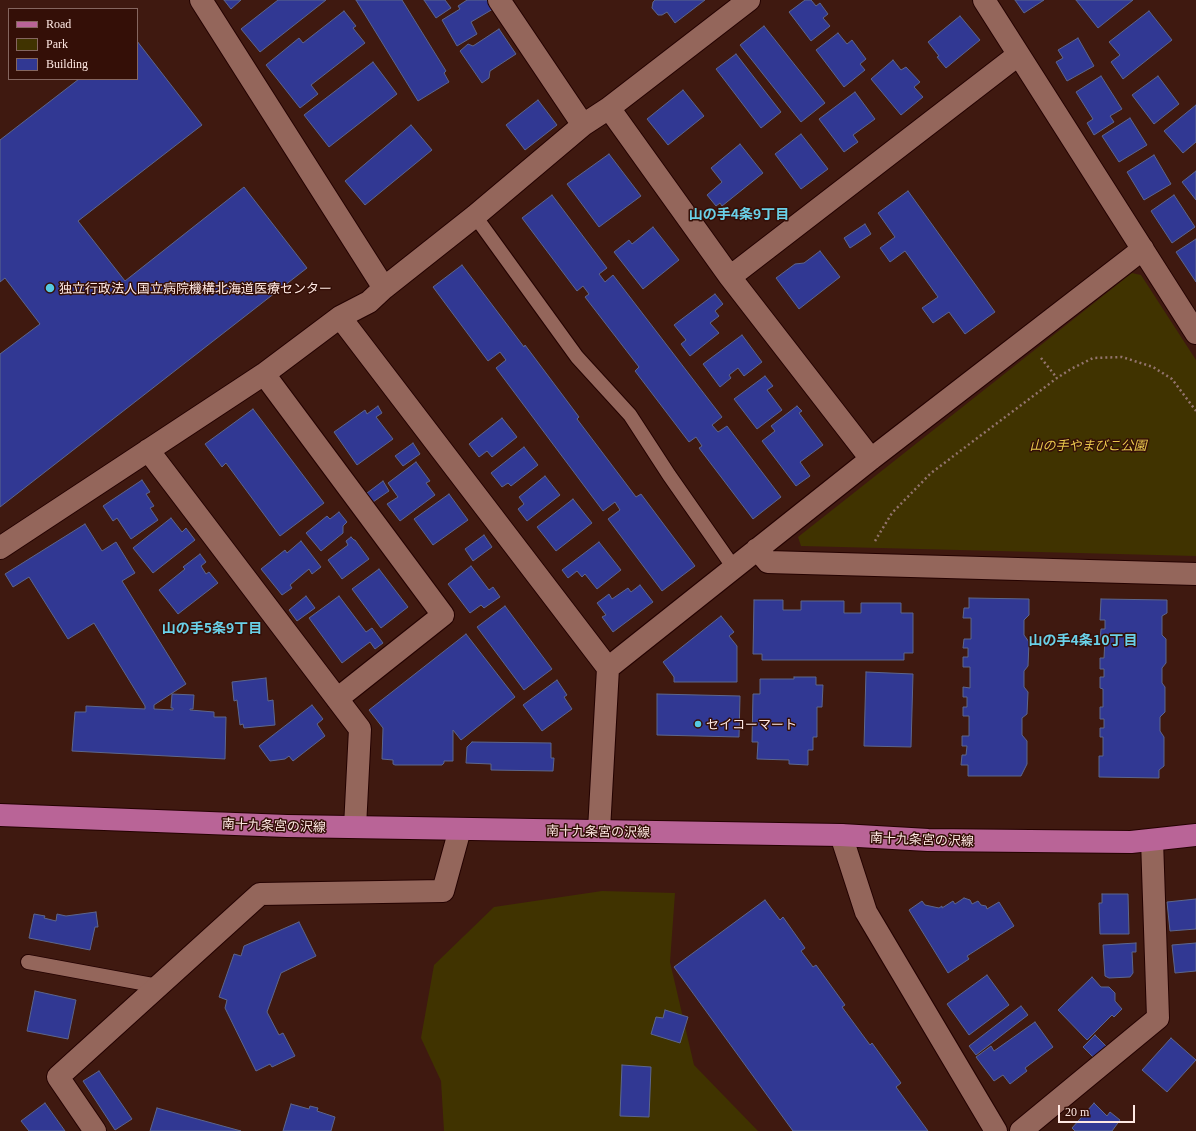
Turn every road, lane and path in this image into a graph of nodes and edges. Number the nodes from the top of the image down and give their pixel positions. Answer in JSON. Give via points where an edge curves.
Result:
{"nodes":[{"id":1,"x":201,"y":0,"type":"edge"},
{"id":2,"x":499,"y":0,"type":"edge"},
{"id":3,"x":749,"y":0,"type":"edge"},
{"id":4,"x":984,"y":0,"type":"edge"},
{"id":5,"x":1018,"y":55,"type":"junction"},
{"id":6,"x":609,"y":108,"type":"junction"},
{"id":7,"x":583,"y":125,"type":"junction"},
{"id":8,"x":475,"y":216,"type":"junction"},
{"id":9,"x":1143,"y":249,"type":"junction"},
{"id":10,"x":730,"y":277,"type":"junction"},
{"id":11,"x":384,"y":288,"type":"junction"},
{"id":12,"x":1190,"y":310,"type":"edge"},
{"id":13,"x":340,"y":317,"type":"junction"},
{"id":14,"x":1196,"y":333,"type":"edge"},
{"id":15,"x":264,"y":374,"type":"junction"},
{"id":16,"x":1196,"y":411,"type":"edge"},
{"id":17,"x":148,"y":450,"type":"junction"},
{"id":18,"x":872,"y":459,"type":"junction"},
{"id":19,"x":0,"y":548,"type":"edge"},
{"id":20,"x":757,"y":549,"type":"junction"},
{"id":21,"x":872,"y":565,"type":"junction"},
{"id":22,"x":734,"y":568,"type":"junction"},
{"id":23,"x":1196,"y":574,"type":"edge"},
{"id":24,"x":608,"y":668,"type":"junction"},
{"id":25,"x":337,"y":699,"type":"junction"},
{"id":26,"x":0,"y":815,"type":"edge"},
{"id":27,"x":355,"y":827,"type":"junction"},
{"id":28,"x":460,"y":829,"type":"junction"},
{"id":29,"x":599,"y":830,"type":"junction"},
{"id":30,"x":841,"y":835,"type":"junction"},
{"id":31,"x":1196,"y":835,"type":"edge"},
{"id":32,"x":1152,"y":840,"type":"junction"},
{"id":33,"x":28,"y":962,"type":"dead end"},
{"id":34,"x":158,"y":986,"type":"junction"},
{"id":35,"x":95,"y":1131,"type":"edge"},
{"id":36,"x":996,"y":1131,"type":"edge"},
{"id":37,"x":1021,"y":1131,"type":"edge"}],
"edges":[{"from":1,"to":11,"type":"street"},
{"from":2,"to":7,"type":"street"},
{"from":3,"to":6,"type":"street"},
{"from":4,"to":5,"type":"street"},
{"from":5,"to":9,"type":"street"},
{"from":5,"to":10,"type":"street"},
{"from":6,"to":7,"type":"street"},
{"from":6,"to":10,"type":"street"},
{"from":7,"to":8,"type":"street"},
{"from":8,"to":11,"type":"street"},
{"from":8,"to":22,"type":"lane","via":[[577,357],[630,415]]},
{"from":9,"to":12,"type":"street"},
{"from":9,"to":18,"type":"street"},
{"from":10,"to":18,"type":"street"},
{"from":11,"to":13,"type":"street","via":[[369,302]]},
{"from":12,"to":14,"type":"street"},
{"from":13,"to":15,"type":"street"},
{"from":13,"to":24,"type":"street"},
{"from":15,"to":17,"type":"street"},
{"from":15,"to":25,"type":"street","via":[[443,615]]},
{"from":16,"to":21,"type":"path","via":[[1172,379],[1153,367],[1122,357],[1093,358],[1071,369],[931,472],[892,513],[871,548]]},
{"from":17,"to":19,"type":"street"},
{"from":17,"to":25,"type":"street"},
{"from":18,"to":20,"type":"street"},
{"from":20,"to":21,"type":"street","via":[[768,562]]},
{"from":20,"to":22,"type":"street"},
{"from":21,"to":23,"type":"street"},
{"from":22,"to":24,"type":"street"},
{"from":24,"to":29,"type":"street"},
{"from":25,"to":27,"type":"street","via":[[360,729]]},
{"from":26,"to":27,"type":"main road","name":"南十九条宮の沢線"},
{"from":27,"to":28,"type":"main road","name":"南十九条宮の沢線"},
{"from":28,"to":29,"type":"main road","name":"南十九条宮の沢線"},
{"from":28,"to":34,"type":"street","via":[[443,891],[260,894]]},
{"from":29,"to":30,"type":"main road","name":"南十九条宮の沢線"},
{"from":30,"to":32,"type":"main road","name":"南十九条宮の沢線","via":[[928,840]]},
{"from":30,"to":36,"type":"street","via":[[866,912]]},
{"from":31,"to":32,"type":"main road","name":"南十九条宮の沢線"},
{"from":32,"to":37,"type":"street","via":[[1158,1018]]},
{"from":33,"to":34,"type":"lane"},
{"from":34,"to":35,"type":"street","via":[[58,1077]]}]}
